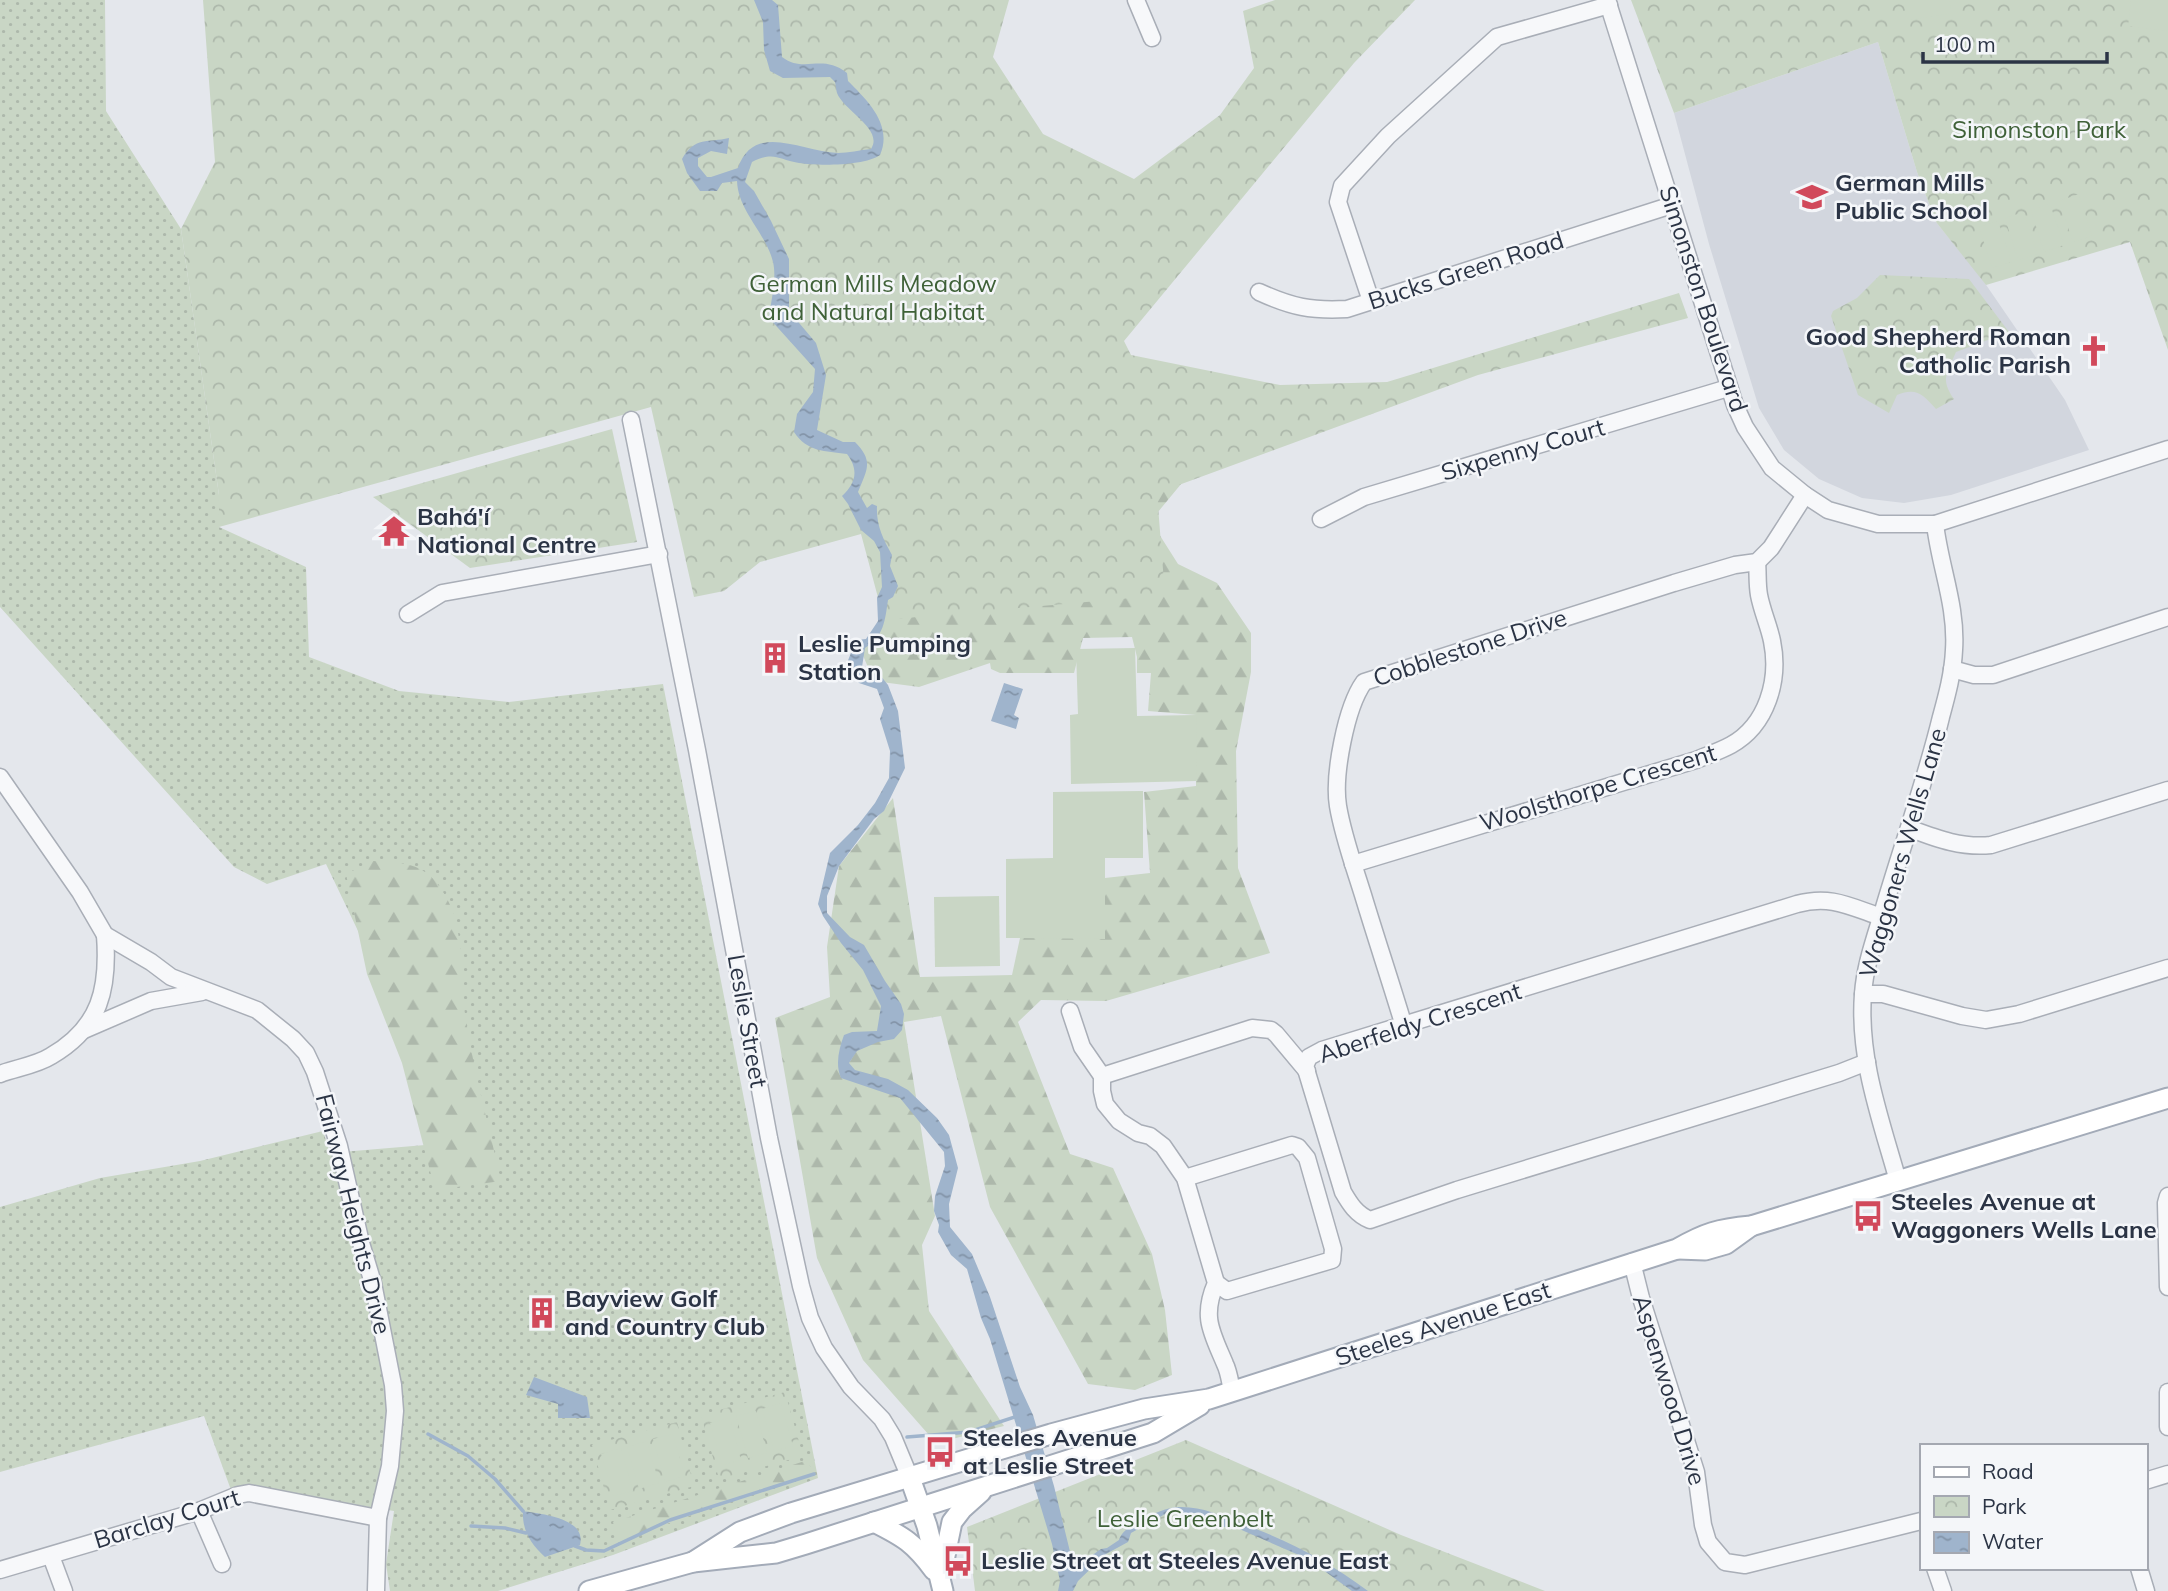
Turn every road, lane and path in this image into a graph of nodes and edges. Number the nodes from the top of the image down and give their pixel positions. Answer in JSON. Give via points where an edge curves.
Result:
{"nodes":[{"id":1,"x":1136,"y":0,"type":"edge"},
{"id":2,"x":1608,"y":2,"type":"edge"},
{"id":3,"x":1152,"y":38,"type":"dead end"},
{"id":4,"x":1672,"y":205,"type":"junction"},
{"id":5,"x":1259,"y":292,"type":"dead end"},
{"id":6,"x":1371,"y":301,"type":"junction"},
{"id":7,"x":1728,"y":388,"type":"junction"},
{"id":8,"x":631,"y":420,"type":"dead end"},
{"id":9,"x":2168,"y":449,"type":"edge"},
{"id":10,"x":1804,"y":495,"type":"junction"},
{"id":11,"x":1321,"y":519,"type":"dead end"},
{"id":12,"x":1935,"y":524,"type":"junction"},
{"id":13,"x":659,"y":554,"type":"junction"},
{"id":14,"x":1757,"y":562,"type":"junction"},
{"id":15,"x":408,"y":614,"type":"dead end"},
{"id":16,"x":2168,"y":617,"type":"edge"},
{"id":17,"x":1952,"y":669,"type":"junction"},
{"id":18,"x":0,"y":777,"type":"edge"},
{"id":19,"x":2168,"y":790,"type":"edge"},
{"id":20,"x":1910,"y":829,"type":"junction"},
{"id":21,"x":1353,"y":864,"type":"junction"},
{"id":22,"x":1881,"y":917,"type":"junction"},
{"id":23,"x":105,"y":935,"type":"junction"},
{"id":24,"x":2168,"y":968,"type":"edge"},
{"id":25,"x":208,"y":991,"type":"junction"},
{"id":26,"x":1863,"y":994,"type":"junction"},
{"id":27,"x":1070,"y":1011,"type":"dead end"},
{"id":28,"x":1403,"y":1023,"type":"junction"},
{"id":29,"x":80,"y":1032,"type":"junction"},
{"id":30,"x":1867,"y":1062,"type":"junction"},
{"id":31,"x":1307,"y":1071,"type":"junction"},
{"id":32,"x":0,"y":1074,"type":"edge"},
{"id":33,"x":1102,"y":1076,"type":"junction"},
{"id":34,"x":2168,"y":1098,"type":"edge"},
{"id":35,"x":1185,"y":1178,"type":"junction"},
{"id":36,"x":1898,"y":1181,"type":"junction"},
{"id":37,"x":2168,"y":1196,"type":"edge"},
{"id":38,"x":1633,"y":1262,"type":"junction"},
{"id":39,"x":1216,"y":1283,"type":"junction"},
{"id":40,"x":2168,"y":1287,"type":"edge"},
{"id":41,"x":1232,"y":1391,"type":"junction"},
{"id":42,"x":2168,"y":1392,"type":"edge"},
{"id":43,"x":1209,"y":1399,"type":"junction"},
{"id":44,"x":2168,"y":1427,"type":"edge"},
{"id":45,"x":2168,"y":1474,"type":"edge"},
{"id":46,"x":910,"y":1478,"type":"junction"},
{"id":47,"x":2147,"y":1480,"type":"edge"},
{"id":48,"x":986,"y":1487,"type":"junction"},
{"id":49,"x":919,"y":1507,"type":"junction"},
{"id":50,"x":199,"y":1511,"type":"junction"},
{"id":51,"x":378,"y":1518,"type":"junction"},
{"id":52,"x":874,"y":1522,"type":"junction"},
{"id":53,"x":1920,"y":1522,"type":"edge"},
{"id":54,"x":51,"y":1556,"type":"junction"},
{"id":55,"x":693,"y":1562,"type":"junction"},
{"id":56,"x":222,"y":1564,"type":"dead end"},
{"id":57,"x":0,"y":1570,"type":"edge"},
{"id":58,"x":1936,"y":1570,"type":"edge"},
{"id":59,"x":2140,"y":1570,"type":"edge"},
{"id":60,"x":942,"y":1585,"type":"edge"},
{"id":61,"x":64,"y":1591,"type":"edge"},
{"id":62,"x":376,"y":1591,"type":"edge"},
{"id":63,"x":589,"y":1591,"type":"edge"},
{"id":64,"x":1942,"y":1591,"type":"edge"},
{"id":65,"x":2146,"y":1591,"type":"edge"}],
"edges":[{"from":1,"to":3,"type":"street"},
{"from":2,"to":4,"type":"street","name":"Simonston Boulevard"},
{"from":2,"to":6,"type":"street","via":[[1497,37],[1388,136],[1342,186],[1338,202]]},
{"from":4,"to":6,"type":"street","name":"Bucks Green Road"},
{"from":4,"to":7,"type":"street","name":"Simonston Boulevard"},
{"from":5,"to":6,"type":"street","name":"Bucks Green Road","via":[[1289,306],[1325,310]]},
{"from":7,"to":10,"type":"street","name":"Simonston Boulevard","via":[[1745,427],[1772,468]]},
{"from":7,"to":11,"type":"street","name":"Sixpenny Court","via":[[1364,497]]},
{"from":8,"to":13,"type":"street","name":"Leslie Street"},
{"from":9,"to":12,"type":"street","name":"Simonston Boulevard"},
{"from":10,"to":12,"type":"street","name":"Simonston Boulevard","via":[[1828,510],[1878,524]]},
{"from":10,"to":14,"type":"street"},
{"from":12,"to":17,"type":"street","name":"Waggoners Wells Lane","via":[[1938,554],[1954,610]]},
{"from":13,"to":15,"type":"street","via":[[442,593]]},
{"from":13,"to":46,"type":"street","name":"Leslie Street","via":[[792,1253],[824,1348],[850,1387],[882,1419]]},
{"from":14,"to":21,"type":"street","name":"Woolsthorpe Crescent","via":[[1759,594],[1774,654],[1771,695],[1764,712],[1734,744],[1696,760]]},
{"from":14,"to":21,"type":"street","name":"Cobblestone Drive","via":[[1674,583],[1364,682],[1351,709],[1338,786],[1338,805]]},
{"from":16,"to":17,"type":"street","via":[[1993,676]]},
{"from":17,"to":20,"type":"street","name":"Waggoners Wells Lane"},
{"from":18,"to":23,"type":"street","name":"Fairway Heights Drive"},
{"from":19,"to":20,"type":"street","via":[[1991,845],[1949,843]]},
{"from":20,"to":22,"type":"street","name":"Waggoners Wells Lane"},
{"from":21,"to":28,"type":"street","name":"Cobblestone Drive"},
{"from":22,"to":26,"type":"street","name":"Waggoners Wells Lane"},
{"from":22,"to":28,"type":"street","name":"Aberfeldy Crescent","via":[[1817,899]]},
{"from":23,"to":25,"type":"street","name":"Fairway Heights Drive","via":[[171,977]]},
{"from":23,"to":29,"type":"street","via":[[104,991],[99,1007]]},
{"from":24,"to":26,"type":"street","via":[[1986,1020],[1883,994]]},
{"from":25,"to":29,"type":"street","via":[[151,1001]]},
{"from":25,"to":51,"type":"street","name":"Fairway Heights Drive","via":[[257,1010],[293,1038],[306,1054],[322,1091],[373,1283],[393,1385],[390,1466]]},
{"from":26,"to":30,"type":"street","name":"Waggoners Wells Lane"},
{"from":27,"to":33,"type":"street","via":[[1082,1046]]},
{"from":28,"to":31,"type":"street","name":"Aberfeldy Crescent","via":[[1309,1056]]},
{"from":29,"to":32,"type":"street","via":[[50,1058]]},
{"from":30,"to":31,"type":"street","name":"Aberfeldy Crescent","via":[[1370,1220],[1352,1207],[1343,1192]]},
{"from":30,"to":36,"type":"street","name":"Waggoners Wells Lane","via":[[1875,1108]]},
{"from":31,"to":33,"type":"street","via":[[1276,1034],[1252,1028]]},
{"from":33,"to":35,"type":"street","via":[[1105,1104],[1119,1121],[1163,1146]]},
{"from":34,"to":36,"type":"main road","name":"Steeles Avenue East"},
{"from":35,"to":39,"type":"street"},
{"from":35,"to":39,"type":"street","via":[[1292,1145],[1307,1158],[1314,1180],[1332,1260],[1243,1288],[1227,1291]]},
{"from":36,"to":38,"type":"main road","name":"Steeles Avenue East","via":[[1751,1226],[1726,1244],[1705,1250],[1676,1249]]},
{"from":37,"to":40,"type":"street"},
{"from":38,"to":41,"type":"main road","name":"Steeles Avenue East"},
{"from":38,"to":53,"type":"street","name":"Aspenwood Drive","via":[[1696,1472],[1708,1542],[1725,1562],[1745,1565]]},
{"from":39,"to":41,"type":"street","via":[[1208,1316]]},
{"from":41,"to":43,"type":"main road","name":"Steeles Avenue East"},
{"from":42,"to":44,"type":"street"},
{"from":43,"to":46,"type":"main road","name":"Steeles Avenue East","via":[[1144,1409]]},
{"from":43,"to":48,"type":"main road","name":"Steeles Avenue East","via":[[1153,1433]]},
{"from":45,"to":47,"type":"street"},
{"from":46,"to":49,"type":"main road","name":"Leslie Street"},
{"from":46,"to":55,"type":"main road","name":"Steeles Avenue East","via":[[740,1532]]},
{"from":48,"to":49,"type":"main road","name":"Steeles Avenue East"},
{"from":48,"to":60,"type":"main road","via":[[952,1522]]},
{"from":49,"to":52,"type":"main road","name":"Steeles Avenue East"},
{"from":49,"to":60,"type":"main road","name":"Leslie Street"},
{"from":50,"to":51,"type":"street","name":"Barclay Court","via":[[249,1493]]},
{"from":50,"to":54,"type":"street","name":"Barclay Court"},
{"from":50,"to":56,"type":"street"},
{"from":51,"to":62,"type":"street","name":"Fairway Heights Drive"},
{"from":52,"to":55,"type":"main road","name":"Steeles Avenue East","via":[[776,1552]]},
{"from":52,"to":60,"type":"main road","via":[[918,1548]]},
{"from":54,"to":57,"type":"street","name":"Barclay Court"},
{"from":54,"to":61,"type":"street"},
{"from":55,"to":63,"type":"main road","name":"Steeles Avenue East"},
{"from":58,"to":64,"type":"street"},
{"from":59,"to":65,"type":"street"}]}
